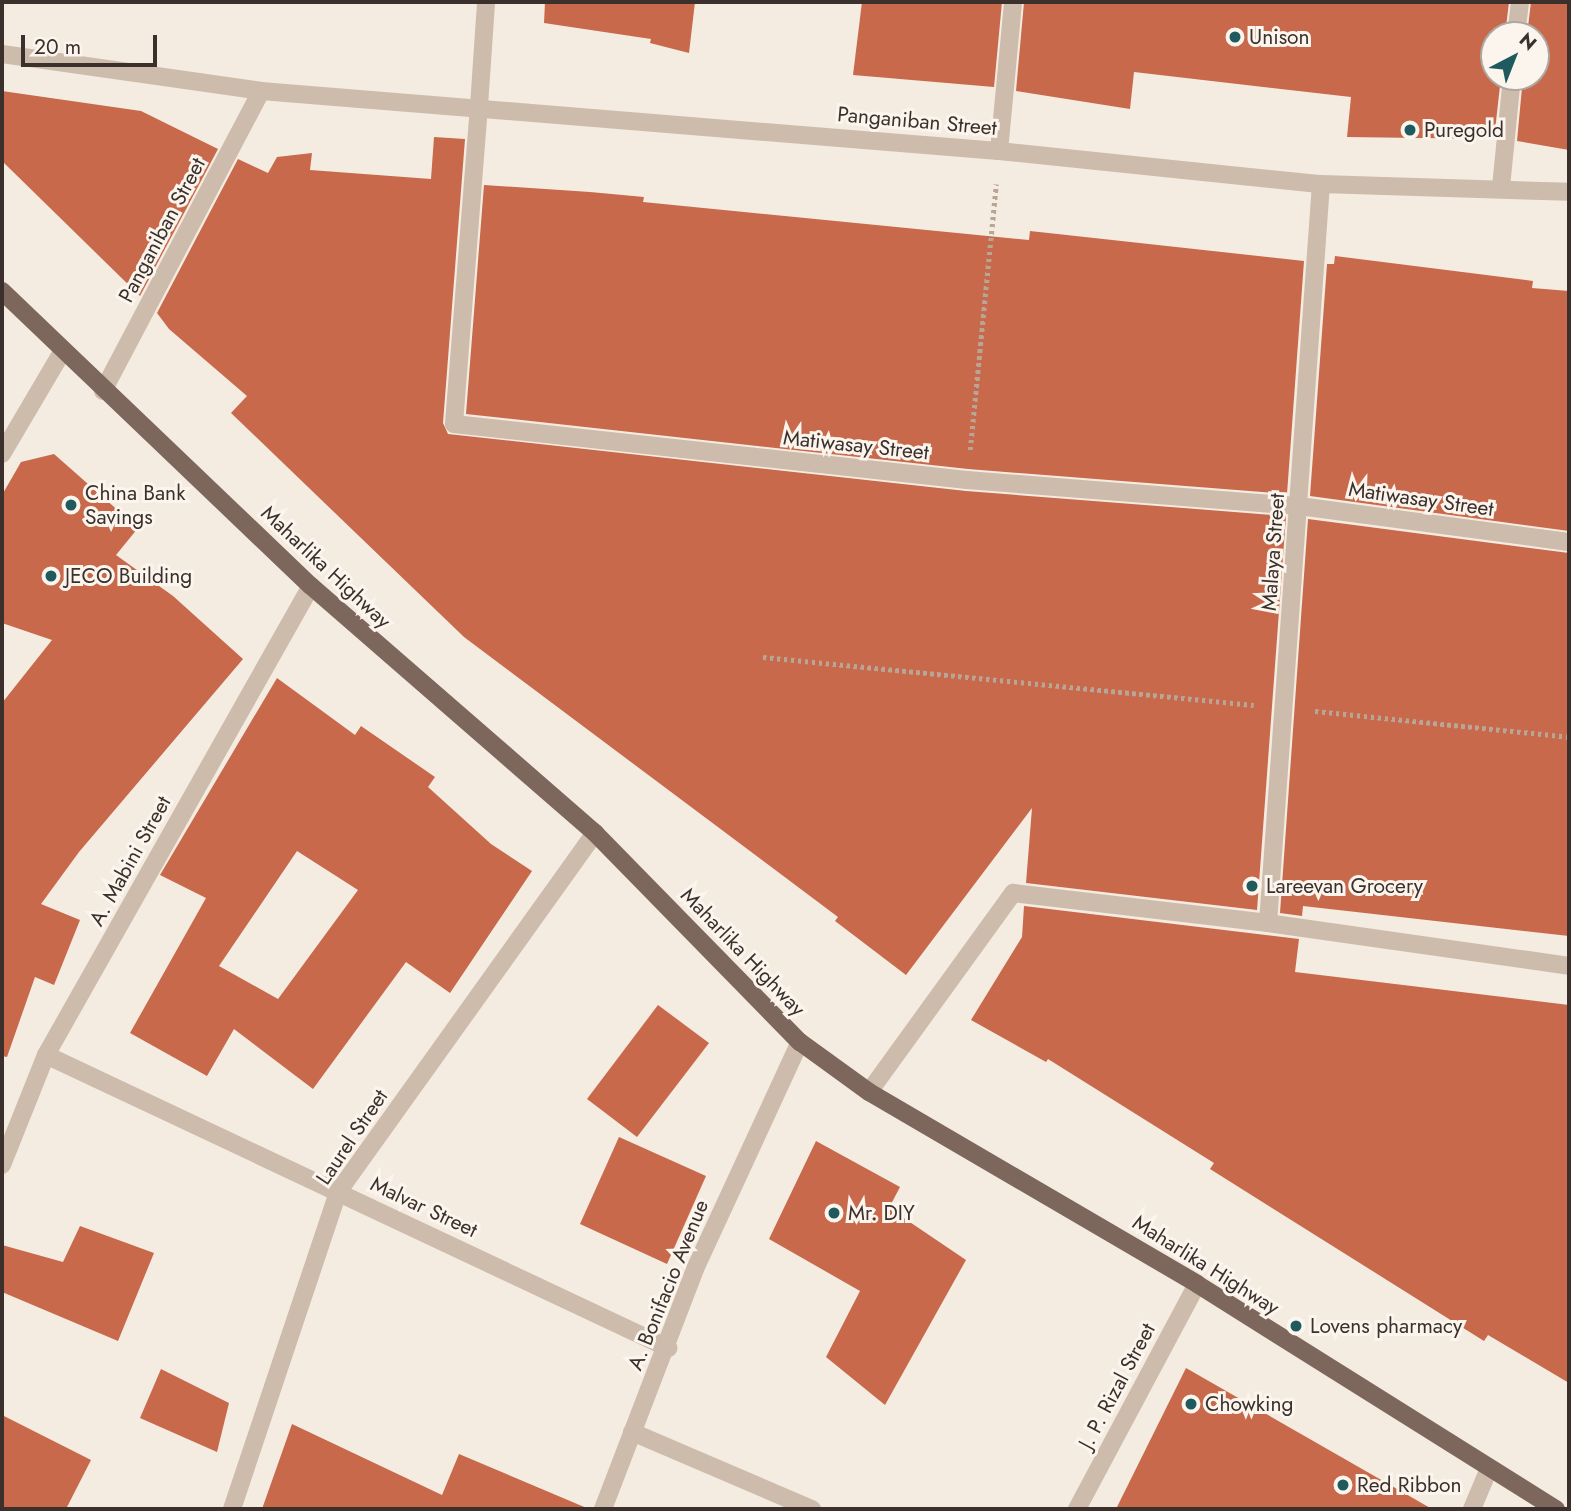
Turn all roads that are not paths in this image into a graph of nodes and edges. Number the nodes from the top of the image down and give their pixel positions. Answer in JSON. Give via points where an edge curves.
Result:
{"nodes":[{"id":1,"x":485,"y":2,"type":"edge"},
{"id":2,"x":1013,"y":2,"type":"edge"},
{"id":3,"x":1520,"y":2,"type":"edge"},
{"id":4,"x":1518,"y":21,"type":"edge"},
{"id":5,"x":2,"y":54,"type":"edge"},
{"id":6,"x":261,"y":91,"type":"junction"},
{"id":7,"x":1511,"y":91,"type":"edge"},
{"id":8,"x":480,"y":106,"type":"junction"},
{"id":9,"x":999,"y":151,"type":"junction"},
{"id":10,"x":1321,"y":184,"type":"junction"},
{"id":11,"x":1501,"y":187,"type":"junction"},
{"id":12,"x":1569,"y":192,"type":"edge"},
{"id":13,"x":2,"y":291,"type":"edge"},
{"id":14,"x":62,"y":352,"type":"junction"},
{"id":15,"x":103,"y":391,"type":"junction"},
{"id":16,"x":2,"y":454,"type":"edge"},
{"id":17,"x":1299,"y":506,"type":"junction"},
{"id":18,"x":1569,"y":542,"type":"edge"},
{"id":19,"x":311,"y":586,"type":"junction"},
{"id":20,"x":595,"y":833,"type":"junction"},
{"id":21,"x":1268,"y":923,"type":"junction"},
{"id":22,"x":1569,"y":966,"type":"edge"},
{"id":23,"x":800,"y":1042,"type":"junction"},
{"id":24,"x":46,"y":1055,"type":"junction"},
{"id":25,"x":869,"y":1092,"type":"junction"},
{"id":26,"x":2,"y":1165,"type":"edge"},
{"id":27,"x":338,"y":1192,"type":"junction"},
{"id":28,"x":1196,"y":1284,"type":"junction"},
{"id":29,"x":668,"y":1348,"type":"junction"},
{"id":30,"x":632,"y":1432,"type":"junction"},
{"id":31,"x":1488,"y":1471,"type":"junction"},
{"id":32,"x":232,"y":1509,"type":"edge"},
{"id":33,"x":603,"y":1509,"type":"edge"},
{"id":34,"x":812,"y":1509,"type":"edge"},
{"id":35,"x":1077,"y":1509,"type":"edge"},
{"id":36,"x":1472,"y":1509,"type":"edge"},
{"id":37,"x":1556,"y":1509,"type":"edge"}],
"edges":[{"from":1,"to":8,"type":"street"},
{"from":2,"to":9,"type":"street"},
{"from":3,"to":4,"type":"street"},
{"from":5,"to":6,"type":"street","name":"Panganiban Street"},
{"from":6,"to":8,"type":"street","name":"Panganiban Street"},
{"from":6,"to":15,"type":"street","name":"Panganiban Street"},
{"from":7,"to":11,"type":"street"},
{"from":8,"to":9,"type":"street","name":"Panganiban Street"},
{"from":8,"to":17,"type":"street","name":"Matiwasay Street","via":[[454,424],[967,480]]},
{"from":9,"to":10,"type":"street","name":"Panganiban Street"},
{"from":10,"to":11,"type":"street","name":"Panganiban Street"},
{"from":10,"to":17,"type":"street","name":"Malaya Street"},
{"from":11,"to":12,"type":"street","name":"Panganiban Street"},
{"from":13,"to":14,"type":"main road","name":"Maharlika Highway"},
{"from":14,"to":15,"type":"main road","name":"Maharlika Highway"},
{"from":14,"to":16,"type":"street"},
{"from":15,"to":19,"type":"main road","name":"Maharlika Highway"},
{"from":17,"to":18,"type":"street","name":"Matiwasay Street"},
{"from":17,"to":21,"type":"street","name":"Malaya Street"},
{"from":19,"to":20,"type":"main road","name":"Maharlika Highway"},
{"from":19,"to":24,"type":"street","name":"A. Mabini Street"},
{"from":20,"to":23,"type":"main road","name":"Maharlika Highway"},
{"from":20,"to":27,"type":"street","name":"Laurel Street"},
{"from":21,"to":22,"type":"street"},
{"from":21,"to":25,"type":"street","via":[[1013,894]]},
{"from":23,"to":25,"type":"main road","name":"Maharlika Highway"},
{"from":23,"to":29,"type":"street","name":"A. Bonifacio Avenue","via":[[695,1269]]},
{"from":24,"to":26,"type":"street","name":"A. Mabini Street"},
{"from":24,"to":27,"type":"street","name":"Malvar Street"},
{"from":25,"to":28,"type":"main road","name":"Maharlika Highway"},
{"from":27,"to":29,"type":"street","name":"Malvar Street"},
{"from":27,"to":32,"type":"street","name":"Laurel Street"},
{"from":28,"to":31,"type":"main road","name":"Maharlika Highway"},
{"from":28,"to":35,"type":"street","name":"J. P. Rizal Street"},
{"from":29,"to":30,"type":"street","name":"A. Bonifacio Avenue"},
{"from":30,"to":33,"type":"street","name":"A. Bonifacio Avenue"},
{"from":30,"to":34,"type":"street"},
{"from":31,"to":36,"type":"street"},
{"from":31,"to":37,"type":"main road","name":"Maharlika Highway"}]}
